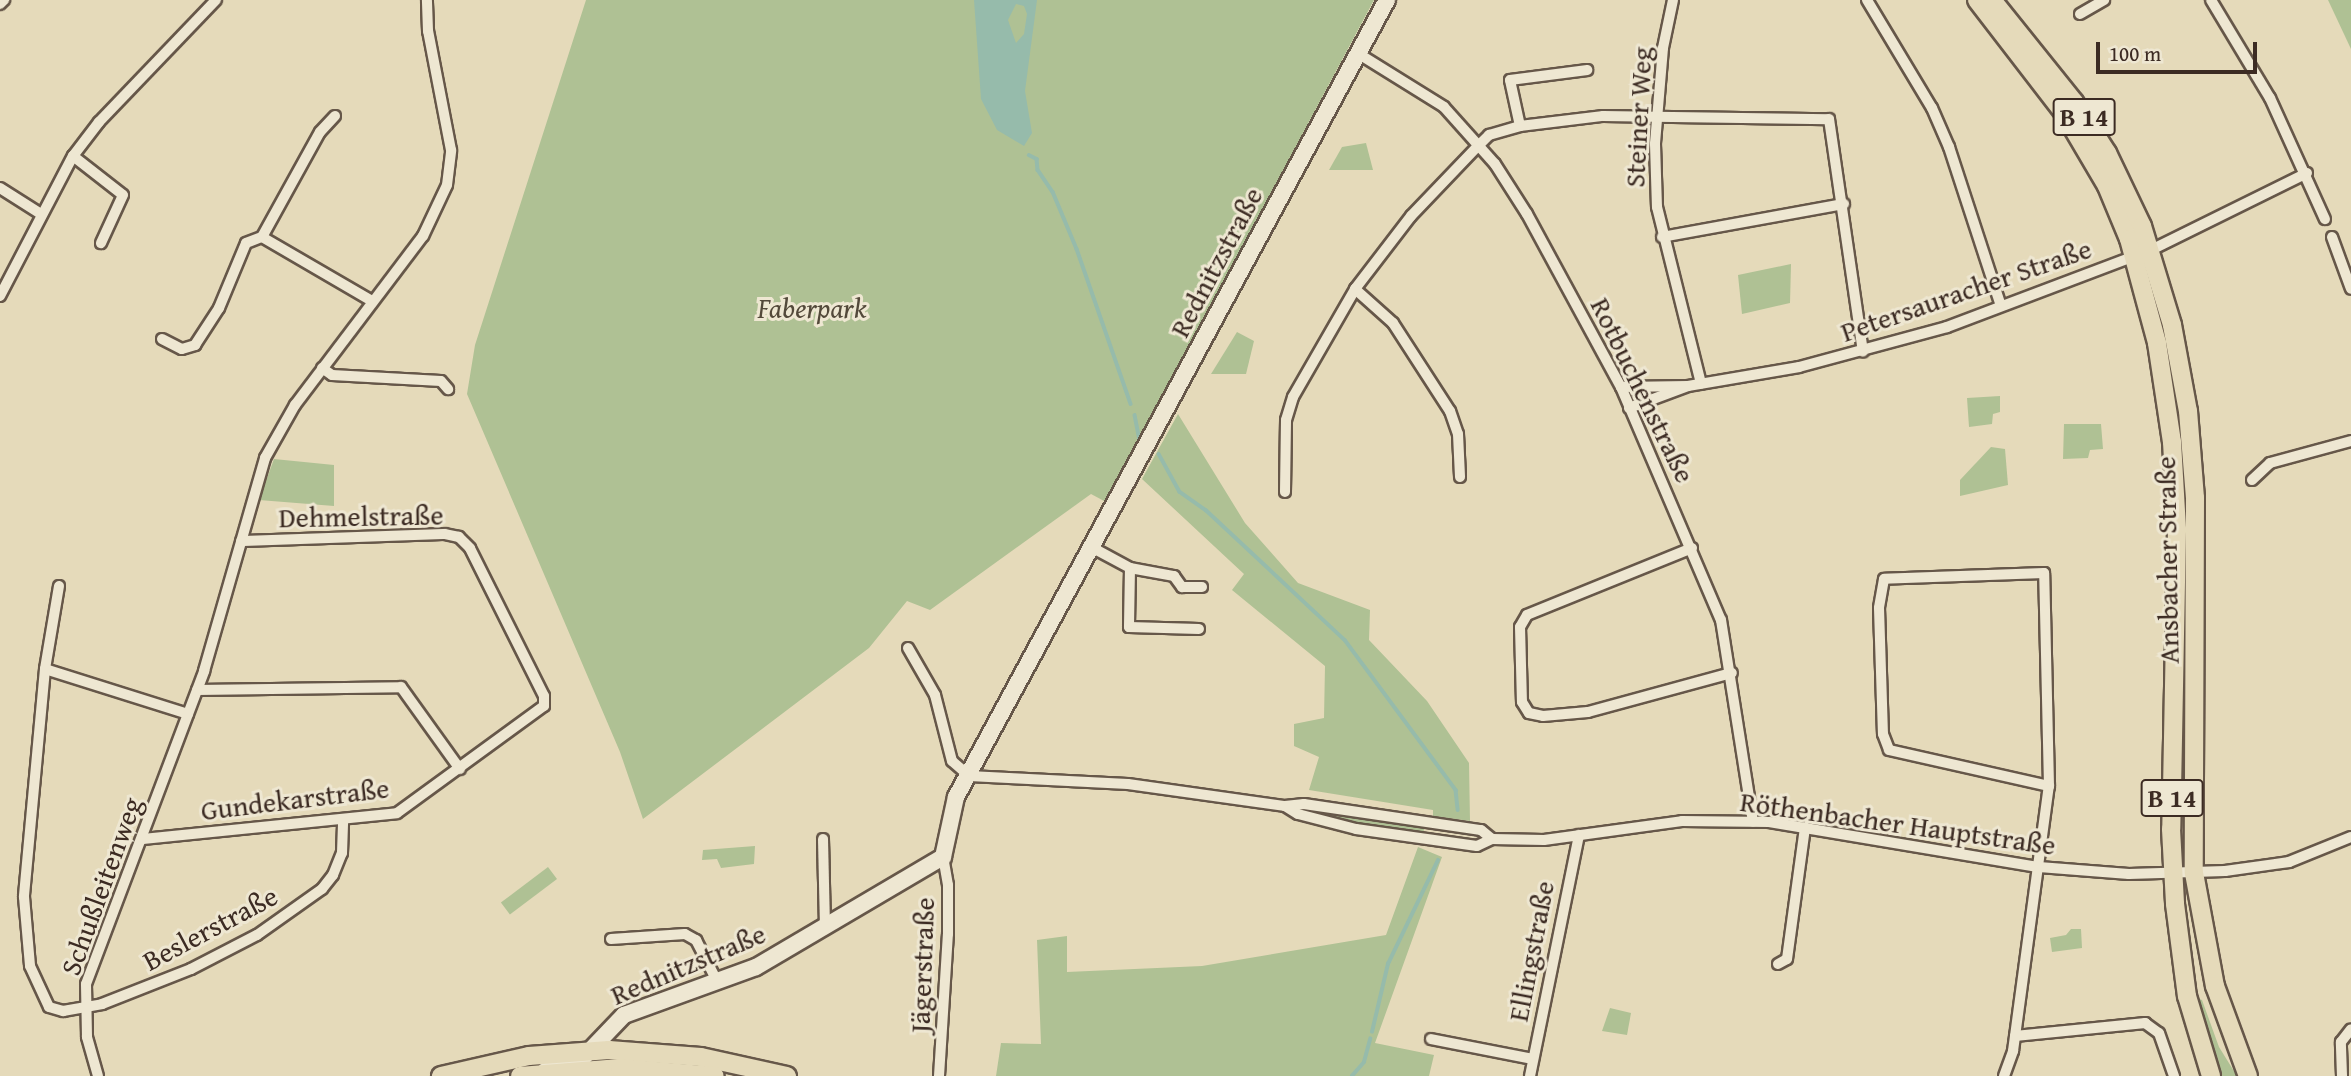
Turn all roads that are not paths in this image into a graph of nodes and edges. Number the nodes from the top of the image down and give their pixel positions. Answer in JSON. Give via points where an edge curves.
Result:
{"nodes":[{"id":1,"x":4,"y":0,"type":"edge"},
{"id":2,"x":216,"y":0,"type":"edge"},
{"id":3,"x":428,"y":0,"type":"edge"},
{"id":4,"x":1387,"y":0,"type":"edge"},
{"id":5,"x":1673,"y":0,"type":"edge"},
{"id":6,"x":1867,"y":0,"type":"edge"},
{"id":7,"x":1977,"y":0,"type":"edge"},
{"id":8,"x":1992,"y":0,"type":"edge"},
{"id":9,"x":2104,"y":0,"type":"edge"},
{"id":10,"x":2210,"y":0,"type":"edge"},
{"id":11,"x":0,"y":4,"type":"edge"},
{"id":12,"x":2080,"y":14,"type":"dead end"},
{"id":13,"x":1359,"y":54,"type":"junction"},
{"id":14,"x":1587,"y":70,"type":"dead end"},
{"id":15,"x":1657,"y":115,"type":"junction"},
{"id":16,"x":335,"y":116,"type":"dead end"},
{"id":17,"x":1520,"y":126,"type":"junction"},
{"id":18,"x":1478,"y":146,"type":"junction"},
{"id":19,"x":73,"y":156,"type":"junction"},
{"id":20,"x":2307,"y":173,"type":"junction"},
{"id":21,"x":0,"y":188,"type":"edge"},
{"id":22,"x":1844,"y":204,"type":"junction"},
{"id":23,"x":41,"y":214,"type":"junction"},
{"id":24,"x":2325,"y":219,"type":"dead end"},
{"id":25,"x":262,"y":237,"type":"junction"},
{"id":26,"x":1662,"y":237,"type":"junction"},
{"id":27,"x":2332,"y":237,"type":"dead end"},
{"id":28,"x":101,"y":243,"type":"dead end"},
{"id":29,"x":2351,"y":251,"type":"edge"},
{"id":30,"x":2143,"y":253,"type":"junction"},
{"id":31,"x":2339,"y":255,"type":"junction"},
{"id":32,"x":1355,"y":289,"type":"junction"},
{"id":33,"x":2351,"y":289,"type":"edge"},
{"id":34,"x":0,"y":296,"type":"edge"},
{"id":35,"x":372,"y":301,"type":"junction"},
{"id":36,"x":2001,"y":306,"type":"junction"},
{"id":37,"x":162,"y":340,"type":"dead end"},
{"id":38,"x":1863,"y":352,"type":"junction"},
{"id":39,"x":322,"y":368,"type":"junction"},
{"id":40,"x":1701,"y":384,"type":"junction"},
{"id":41,"x":1688,"y":386,"type":"junction"},
{"id":42,"x":1621,"y":387,"type":"junction"},
{"id":43,"x":448,"y":389,"type":"dead end"},
{"id":44,"x":1629,"y":408,"type":"junction"},
{"id":45,"x":2351,"y":441,"type":"edge"},
{"id":46,"x":1460,"y":477,"type":"dead end"},
{"id":47,"x":2252,"y":480,"type":"dead end"},
{"id":48,"x":1285,"y":492,"type":"dead end"},
{"id":49,"x":241,"y":541,"type":"junction"},
{"id":50,"x":1093,"y":548,"type":"junction"},
{"id":51,"x":1692,"y":548,"type":"junction"},
{"id":52,"x":1130,"y":568,"type":"junction"},
{"id":53,"x":59,"y":586,"type":"dead end"},
{"id":54,"x":1202,"y":587,"type":"dead end"},
{"id":55,"x":1199,"y":629,"type":"dead end"},
{"id":56,"x":908,"y":648,"type":"dead end"},
{"id":57,"x":45,"y":669,"type":"junction"},
{"id":58,"x":1732,"y":673,"type":"junction"},
{"id":59,"x":197,"y":690,"type":"junction"},
{"id":60,"x":544,"y":706,"type":"joint"},
{"id":61,"x":188,"y":714,"type":"junction"},
{"id":62,"x":460,"y":769,"type":"junction"},
{"id":63,"x":969,"y":776,"type":"junction"},
{"id":64,"x":2049,"y":786,"type":"junction"},
{"id":65,"x":1285,"y":806,"type":"junction"},
{"id":66,"x":343,"y":821,"type":"junction"},
{"id":67,"x":1753,"y":821,"type":"junction"},
{"id":68,"x":1805,"y":827,"type":"junction"},
{"id":69,"x":1579,"y":835,"type":"junction"},
{"id":70,"x":143,"y":839,"type":"junction"},
{"id":71,"x":823,"y":839,"type":"dead end"},
{"id":72,"x":1492,"y":839,"type":"junction"},
{"id":73,"x":2350,"y":841,"type":"edge"},
{"id":74,"x":943,"y":857,"type":"junction"},
{"id":75,"x":2039,"y":867,"type":"junction"},
{"id":76,"x":2173,"y":873,"type":"junction"},
{"id":77,"x":2194,"y":873,"type":"junction"},
{"id":78,"x":825,"y":928,"type":"junction"},
{"id":79,"x":611,"y":939,"type":"dead end"},
{"id":80,"x":1778,"y":964,"type":"dead end"},
{"id":81,"x":718,"y":983,"type":"junction"},
{"id":82,"x":2188,"y":996,"type":"junction"},
{"id":83,"x":2218,"y":1000,"type":"junction"},
{"id":84,"x":85,"y":1009,"type":"junction"},
{"id":85,"x":2351,"y":1029,"type":"edge"},
{"id":86,"x":2015,"y":1036,"type":"junction"},
{"id":87,"x":1431,"y":1039,"type":"dead end"},
{"id":88,"x":589,"y":1051,"type":"junction"},
{"id":89,"x":1533,"y":1059,"type":"junction"},
{"id":90,"x":542,"y":1072,"type":"junction"},
{"id":91,"x":98,"y":1076,"type":"edge"},
{"id":92,"x":441,"y":1076,"type":"edge"},
{"id":93,"x":520,"y":1076,"type":"edge"},
{"id":94,"x":715,"y":1076,"type":"edge"},
{"id":95,"x":787,"y":1076,"type":"edge"},
{"id":96,"x":939,"y":1076,"type":"edge"},
{"id":97,"x":1530,"y":1076,"type":"edge"},
{"id":98,"x":2004,"y":1076,"type":"edge"},
{"id":99,"x":2174,"y":1076,"type":"edge"},
{"id":100,"x":2211,"y":1076,"type":"edge"},
{"id":101,"x":2248,"y":1076,"type":"edge"},
{"id":102,"x":2342,"y":1076,"type":"edge"}],
"edges":[{"from":1,"to":11,"type":"street"},
{"from":2,"to":19,"type":"street","via":[[99,121]]},
{"from":3,"to":35,"type":"street","name":"Schußleitenweg","via":[[428,31],[451,150],[447,185],[423,236]]},
{"from":4,"to":13,"type":"main road","name":"Rednitzstraße"},
{"from":5,"to":15,"type":"street","name":"Steiner Weg"},
{"from":6,"to":36,"type":"street","via":[[1932,108]]},
{"from":7,"to":30,"type":"main road","name":"Ansbacher Straße","number":"B 14","via":[[2076,131]]},
{"from":8,"to":30,"type":"main road","name":"Ansbacher Straße","number":"B 14","via":[[2096,135],[2122,182]]},
{"from":9,"to":12,"type":"street"},
{"from":10,"to":20,"type":"street","via":[[2249,57]]},
{"from":13,"to":18,"type":"street","name":"Rotbuchenstraße","via":[[1444,107]]},
{"from":13,"to":50,"type":"main road","name":"Rednitzstraße"},
{"from":14,"to":17,"type":"street","via":[[1510,80]]},
{"from":15,"to":17,"type":"street","via":[[1564,118]]},
{"from":15,"to":22,"type":"street","via":[[1829,118]]},
{"from":15,"to":26,"type":"street","name":"Steiner Weg","via":[[1656,178]]},
{"from":16,"to":25,"type":"street","via":[[320,132]]},
{"from":17,"to":18,"type":"street","via":[[1489,135]]},
{"from":18,"to":32,"type":"street","via":[[1411,216]]},
{"from":18,"to":42,"type":"street","name":"Rotbuchenstraße","via":[[1527,214]]},
{"from":19,"to":23,"type":"street"},
{"from":19,"to":28,"type":"street","via":[[123,195]]},
{"from":20,"to":24,"type":"street"},
{"from":20,"to":30,"type":"street","name":"Petersauracher Straße"},
{"from":21,"to":23,"type":"street"},
{"from":22,"to":26,"type":"street"},
{"from":22,"to":38,"type":"street"},
{"from":23,"to":34,"type":"street"},
{"from":25,"to":35,"type":"street"},
{"from":25,"to":37,"type":"street","via":[[247,243],[219,308],[195,345],[183,349]]},
{"from":26,"to":40,"type":"street","name":"Steiner Weg"},
{"from":27,"to":31,"type":"street"},
{"from":29,"to":31,"type":"street"},
{"from":30,"to":36,"type":"street","name":"Petersauracher Straße"},
{"from":30,"to":76,"type":"main road","name":"Ansbacher Straße","number":"B 14","via":[[2175,477],[2178,600]]},
{"from":30,"to":77,"type":"main road","name":"Ansbacher Straße","number":"B 14","via":[[2177,350],[2194,479]]},
{"from":31,"to":33,"type":"street"},
{"from":32,"to":46,"type":"street","via":[[1393,323],[1450,411],[1458,434]]},
{"from":32,"to":48,"type":"street","via":[[1293,397],[1286,420]]},
{"from":35,"to":39,"type":"street","name":"Schußleitenweg"},
{"from":36,"to":38,"type":"street","name":"Petersauracher Straße"},
{"from":38,"to":40,"type":"street","name":"Petersauracher Straße"},
{"from":39,"to":43,"type":"street","via":[[332,375],[441,381]]},
{"from":39,"to":49,"type":"street","name":"Schußleitenweg","via":[[265,458]]},
{"from":40,"to":41,"type":"street","name":"Petersauracher Straße"},
{"from":41,"to":42,"type":"street","name":"Petersauracher Straße"},
{"from":41,"to":44,"type":"street","name":"Petersauracher Straße"},
{"from":42,"to":44,"type":"street","name":"Rotbuchenstraße"},
{"from":44,"to":51,"type":"street","name":"Rotbuchenstraße"},
{"from":45,"to":47,"type":"street","via":[[2270,463]]},
{"from":49,"to":59,"type":"street","name":"Schußleitenweg"},
{"from":49,"to":60,"type":"street","name":"Dehmelstraße","via":[[459,537],[470,548],[544,696]]},
{"from":50,"to":52,"type":"street"},
{"from":50,"to":63,"type":"main road","name":"Rednitzstraße"},
{"from":51,"to":58,"type":"street","name":"Rotbuchenstraße","via":[[1721,620]]},
{"from":51,"to":58,"type":"street","via":[[1527,615],[1520,626],[1522,702],[1529,713],[1543,716],[1588,712]]},
{"from":52,"to":54,"type":"street","via":[[1174,576],[1182,587]]},
{"from":52,"to":55,"type":"street","via":[[1129,627]]},
{"from":53,"to":57,"type":"street"},
{"from":56,"to":63,"type":"street","via":[[935,695],[952,761]]},
{"from":57,"to":61,"type":"street"},
{"from":57,"to":84,"type":"street","via":[[25,868],[27,947],[34,980],[49,1007]]},
{"from":58,"to":67,"type":"street","name":"Rotbuchenstraße"},
{"from":59,"to":61,"type":"street","name":"Schußleitenweg"},
{"from":59,"to":62,"type":"street","via":[[401,687]]},
{"from":60,"to":62,"type":"street","name":"Gundekarstraße"},
{"from":61,"to":70,"type":"street","name":"Schußleitenweg"},
{"from":62,"to":66,"type":"street","name":"Gundekarstraße","via":[[397,813]]},
{"from":63,"to":65,"type":"street","name":"Röthenbacher Hauptstraße","via":[[1128,784]]},
{"from":63,"to":74,"type":"main road","name":"Rednitzstraße","via":[[956,797]]},
{"from":64,"to":64,"type":"street","via":[[2044,573],[1884,579],[1879,608],[1882,734],[1888,750]]},
{"from":64,"to":75,"type":"street"},
{"from":65,"to":72,"type":"street","name":"Röthenbacher Hauptstraße","via":[[1304,804],[1455,826],[1480,830]]},
{"from":65,"to":72,"type":"street","name":"Röthenbacher Hauptstraße","via":[[1298,814],[1356,829],[1425,841],[1477,846]]},
{"from":66,"to":70,"type":"street","name":"Gundekarstraße"},
{"from":66,"to":84,"type":"street","name":"Beslerstraße","via":[[342,853],[333,875],[292,913],[191,969]]},
{"from":67,"to":68,"type":"street","name":"Röthenbacher Hauptstraße"},
{"from":67,"to":69,"type":"street","name":"Röthenbacher Hauptstraße","via":[[1682,821]]},
{"from":68,"to":75,"type":"street","name":"Röthenbacher Hauptstraße"},
{"from":68,"to":80,"type":"street","via":[[1787,959]]},
{"from":69,"to":72,"type":"street","name":"Röthenbacher Hauptstraße","via":[[1545,841]]},
{"from":69,"to":89,"type":"street","name":"Ellingstraße"},
{"from":70,"to":84,"type":"street","name":"Schußleitenweg","via":[[98,943],[86,984]]},
{"from":71,"to":78,"type":"street"},
{"from":73,"to":77,"type":"street","via":[[2289,862]]},
{"from":74,"to":78,"type":"main road","name":"Rednitzstraße"},
{"from":74,"to":96,"type":"street","name":"Jägerstraße","via":[[948,934]]},
{"from":75,"to":76,"type":"street","name":"Röthenbacher Hauptstraße"},
{"from":75,"to":86,"type":"street"},
{"from":76,"to":77,"type":"street"},
{"from":76,"to":82,"type":"main road","name":"Ansbacher Straße","number":"B 14"},
{"from":77,"to":83,"type":"main road","name":"Ansbacher Straße","number":"B 14"},
{"from":78,"to":81,"type":"main road","name":"Rednitzstraße"},
{"from":79,"to":81,"type":"street","via":[[685,934],[696,940]]},
{"from":81,"to":88,"type":"main road","name":"Rednitzstraße","via":[[624,1015]]},
{"from":82,"to":83,"type":"main road","via":[[2197,989]]},
{"from":82,"to":100,"type":"main road","name":"Ansbacher Straße","number":"B 14"},
{"from":83,"to":101,"type":"main road","name":"Ansbacher Straße","number":"B 14"},
{"from":84,"to":91,"type":"street","name":"Schußleitenweg"},
{"from":85,"to":102,"type":"street","via":[[2341,1042]]},
{"from":86,"to":98,"type":"street"},
{"from":86,"to":99,"type":"street","via":[[2145,1023],[2159,1033]]},
{"from":87,"to":89,"type":"street"},
{"from":88,"to":90,"type":"main road","name":"Rednitzstraße","via":[[580,1061]]},
{"from":88,"to":92,"type":"main road","via":[[511,1059]]},
{"from":88,"to":95,"type":"main road","via":[[687,1056]]},
{"from":89,"to":97,"type":"street","name":"Ellingstraße"},
{"from":90,"to":93,"type":"main road"},
{"from":90,"to":94,"type":"main road","via":[[631,1068]]}]}
